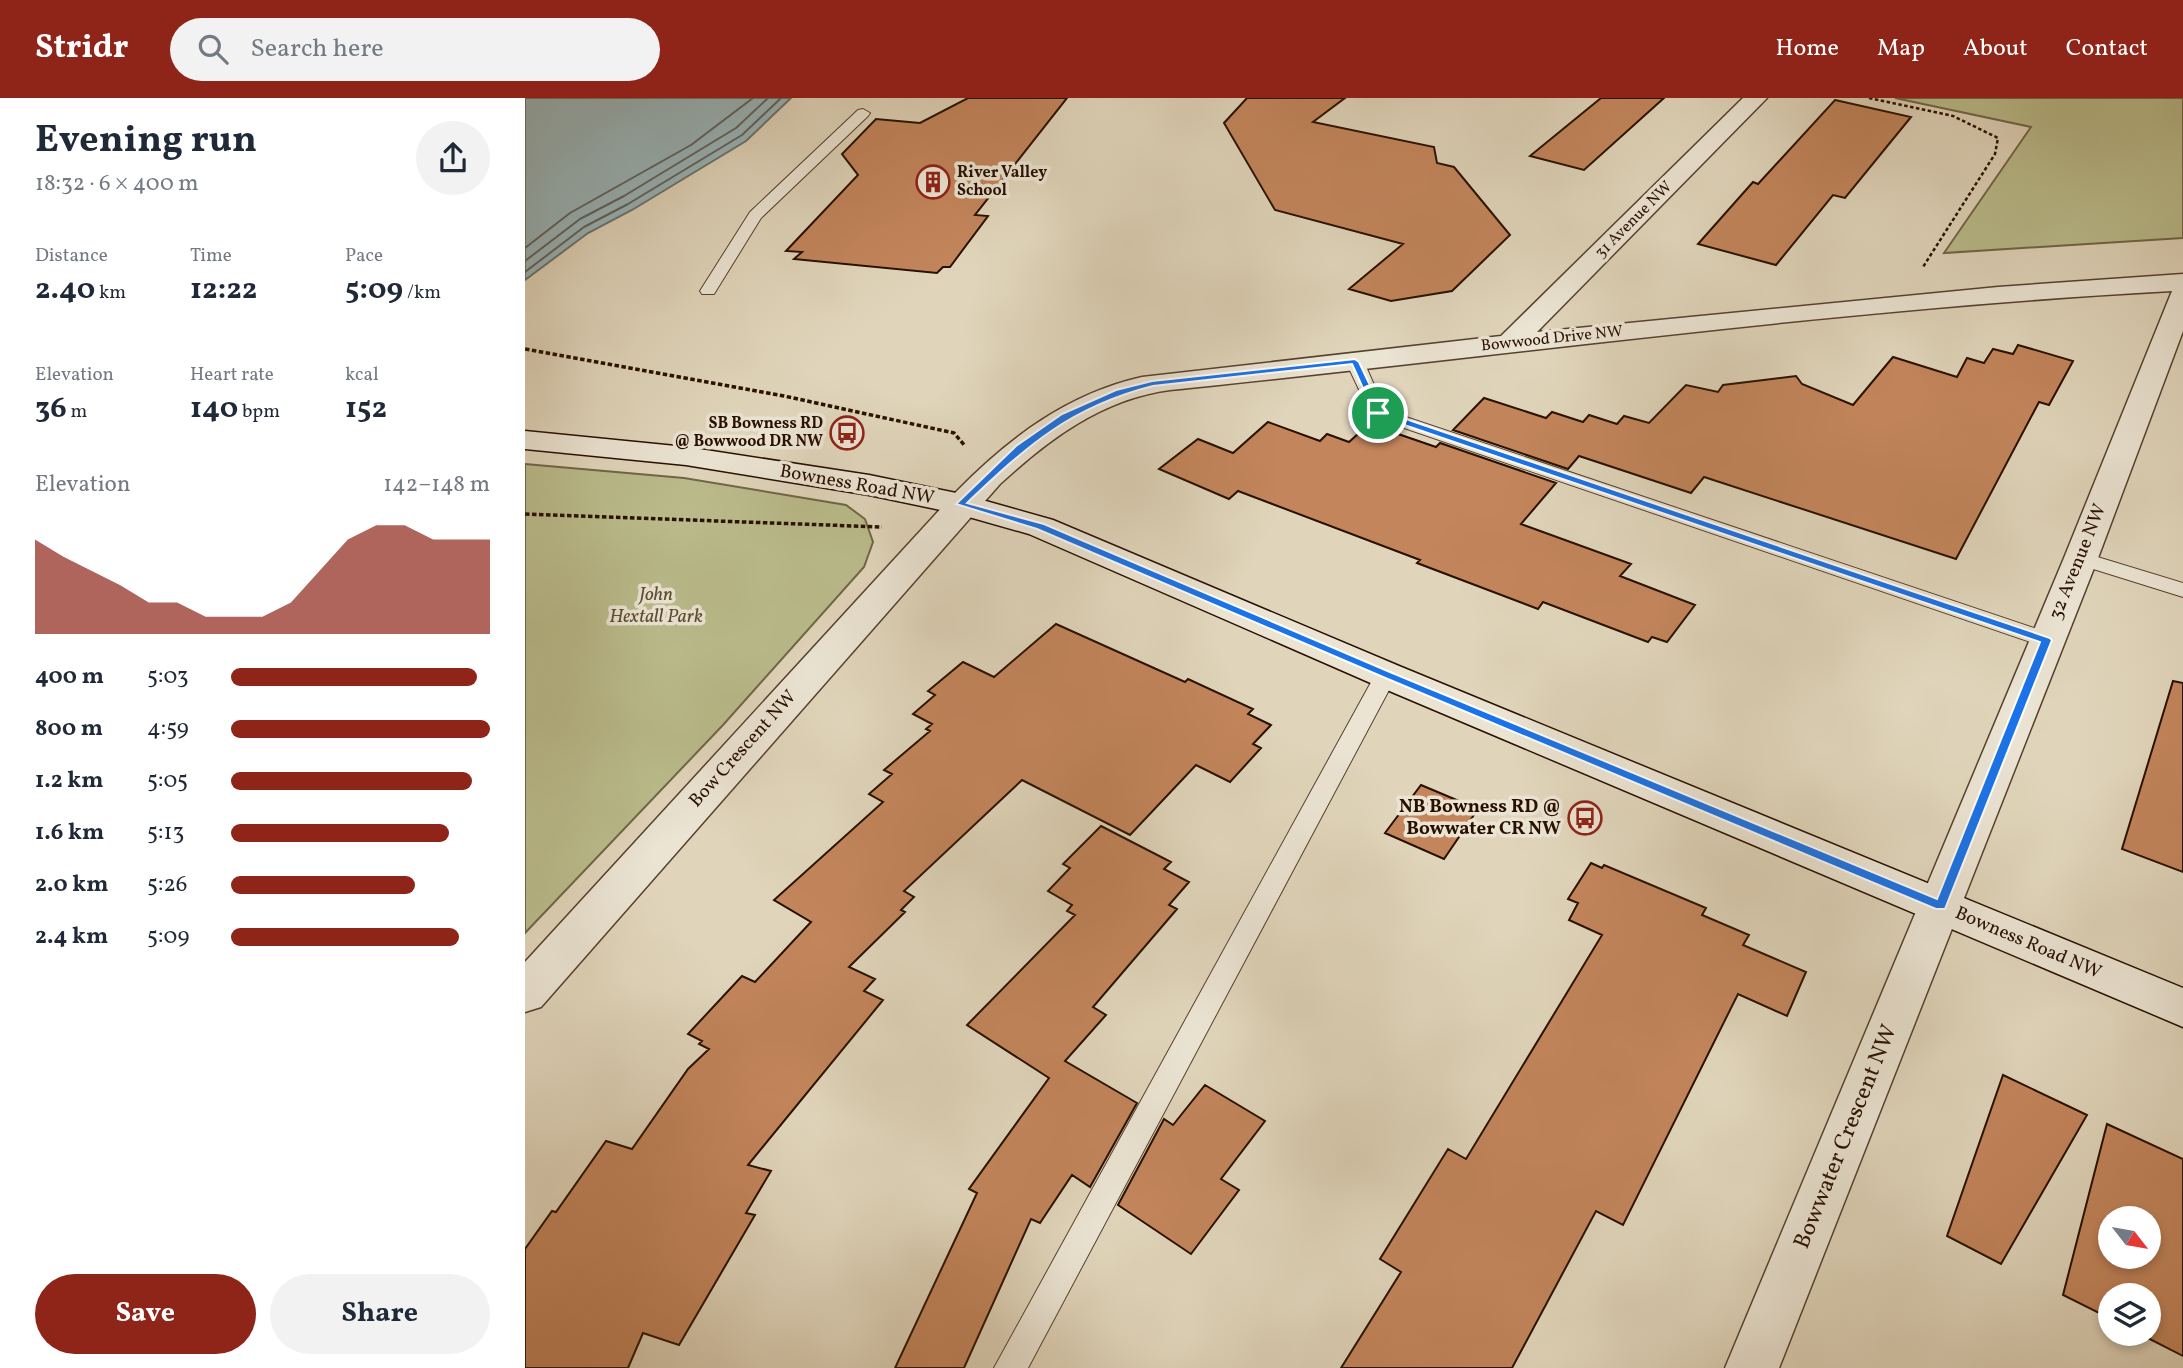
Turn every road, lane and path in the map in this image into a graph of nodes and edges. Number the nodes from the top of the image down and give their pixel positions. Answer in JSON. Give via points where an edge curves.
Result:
{"nodes":[{"id":1,"x":1756,"y":98,"type":"edge"},
{"id":2,"x":1869,"y":98,"type":"edge"},
{"id":3,"x":863,"y":113,"type":"dead end"},
{"id":4,"x":2183,"y":282,"type":"edge"},
{"id":5,"x":708,"y":291,"type":"dead end"},
{"id":6,"x":2183,"y":295,"type":"edge"},
{"id":7,"x":1941,"y":301,"type":"junction"},
{"id":8,"x":1511,"y":342,"type":"junction"},
{"id":9,"x":525,"y":349,"type":"edge"},
{"id":10,"x":1355,"y":362,"type":"junction"},
{"id":11,"x":525,"y":440,"type":"edge"},
{"id":12,"x":969,"y":451,"type":"dead end"},
{"id":13,"x":961,"y":504,"type":"junction"},
{"id":14,"x":525,"y":514,"type":"edge"},
{"id":15,"x":878,"y":528,"type":"dead end"},
{"id":16,"x":2081,"y":558,"type":"junction"},
{"id":17,"x":2183,"y":590,"type":"edge"},
{"id":18,"x":2046,"y":640,"type":"junction"},
{"id":19,"x":1387,"y":675,"type":"junction"},
{"id":20,"x":1940,"y":906,"type":"junction"},
{"id":21,"x":525,"y":993,"type":"edge"},
{"id":22,"x":2183,"y":1008,"type":"edge"},
{"id":23,"x":1010,"y":1368,"type":"edge"},
{"id":24,"x":1752,"y":1368,"type":"edge"}],
"edges":[{"from":1,"to":8,"type":"street","name":"31 Avenue NW"},
{"from":2,"to":7,"type":"path","via":[[1957,117],[1998,138],[1995,155],[1921,271]]},
{"from":3,"to":5,"type":"lane","via":[[755,215]]},
{"from":4,"to":7,"type":"street","name":"Bowwood Drive NW"},
{"from":6,"to":16,"type":"street","name":"32 Avenue NW"},
{"from":7,"to":8,"type":"street","name":"Bowwood Drive NW"},
{"from":8,"to":10,"type":"street","name":"Bowwood Drive NW"},
{"from":9,"to":12,"type":"path","via":[[954,433]]},
{"from":10,"to":13,"type":"street","name":"Bowwood Drive NW","via":[[1152,383],[1119,392],[1065,416],[1020,448]]},
{"from":10,"to":18,"type":"lane","via":[[1378,413]]},
{"from":11,"to":13,"type":"street","name":"Bowness Road NW","via":[[686,456]]},
{"from":13,"to":19,"type":"street","name":"Bowness Road NW","via":[[1041,527]]},
{"from":13,"to":21,"type":"street","name":"Bow Crescent NW"},
{"from":14,"to":15,"type":"path"},
{"from":16,"to":17,"type":"lane"},
{"from":16,"to":18,"type":"street","name":"32 Avenue NW"},
{"from":18,"to":20,"type":"street","name":"32 Avenue NW"},
{"from":19,"to":20,"type":"street","name":"Bowness Road NW"},
{"from":19,"to":23,"type":"lane"},
{"from":20,"to":22,"type":"street","name":"Bowness Road NW"},
{"from":20,"to":24,"type":"street","name":"Bowwater Crescent NW"}]}
